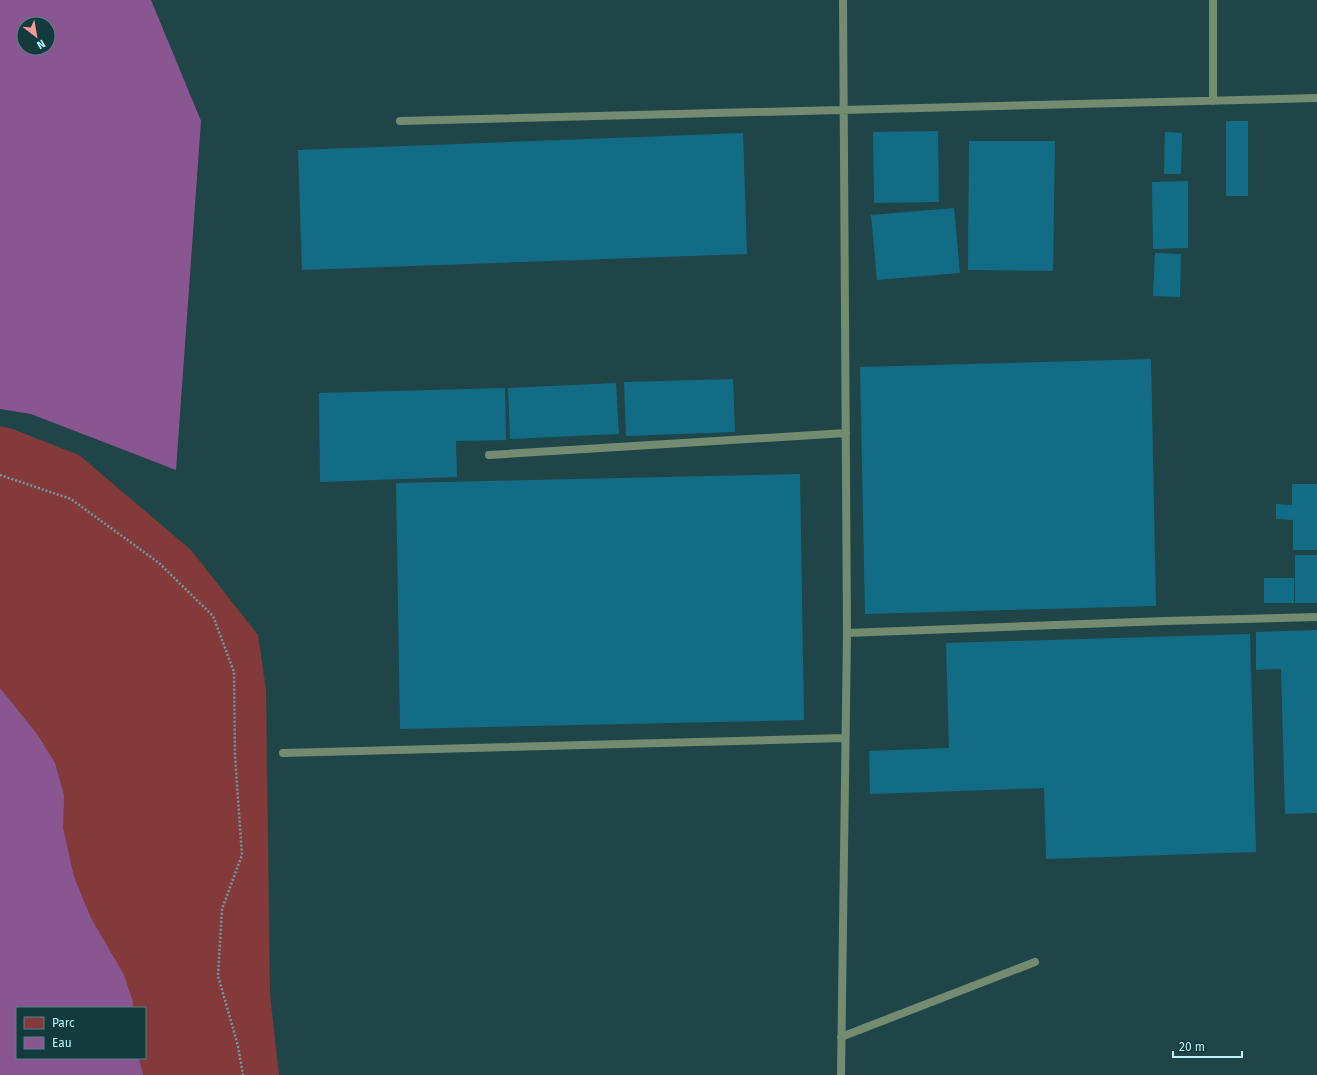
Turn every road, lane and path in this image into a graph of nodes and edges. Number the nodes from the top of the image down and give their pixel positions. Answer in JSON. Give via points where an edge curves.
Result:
{"nodes":[{"id":1,"x":843,"y":0,"type":"edge"},
{"id":2,"x":1212,"y":0,"type":"edge"},
{"id":3,"x":1317,"y":98,"type":"edge"},
{"id":4,"x":1213,"y":101,"type":"junction"},
{"id":5,"x":843,"y":111,"type":"junction"},
{"id":6,"x":400,"y":121,"type":"dead end"},
{"id":7,"x":846,"y":433,"type":"junction"},
{"id":8,"x":489,"y":455,"type":"dead end"},
{"id":9,"x":0,"y":474,"type":"edge"},
{"id":10,"x":1317,"y":617,"type":"edge"},
{"id":11,"x":847,"y":633,"type":"junction"},
{"id":12,"x":846,"y":738,"type":"junction"},
{"id":13,"x":283,"y":753,"type":"dead end"},
{"id":14,"x":1035,"y":962,"type":"dead end"},
{"id":15,"x":841,"y":1037,"type":"junction"},
{"id":16,"x":243,"y":1075,"type":"edge"},
{"id":17,"x":840,"y":1075,"type":"edge"}],
"edges":[{"from":1,"to":5,"type":"lane"},
{"from":2,"to":4,"type":"lane"},
{"from":3,"to":4,"type":"lane"},
{"from":4,"to":5,"type":"lane"},
{"from":5,"to":6,"type":"lane"},
{"from":5,"to":7,"type":"lane"},
{"from":7,"to":8,"type":"lane"},
{"from":7,"to":11,"type":"lane"},
{"from":9,"to":16,"type":"path","via":[[70,499],[159,563],[213,616],[234,672],[234,756],[242,855],[222,909],[218,976],[238,1046]]},
{"from":10,"to":11,"type":"lane"},
{"from":11,"to":12,"type":"lane"},
{"from":12,"to":13,"type":"lane"},
{"from":12,"to":15,"type":"lane"},
{"from":14,"to":15,"type":"lane"},
{"from":15,"to":17,"type":"lane"}]}
